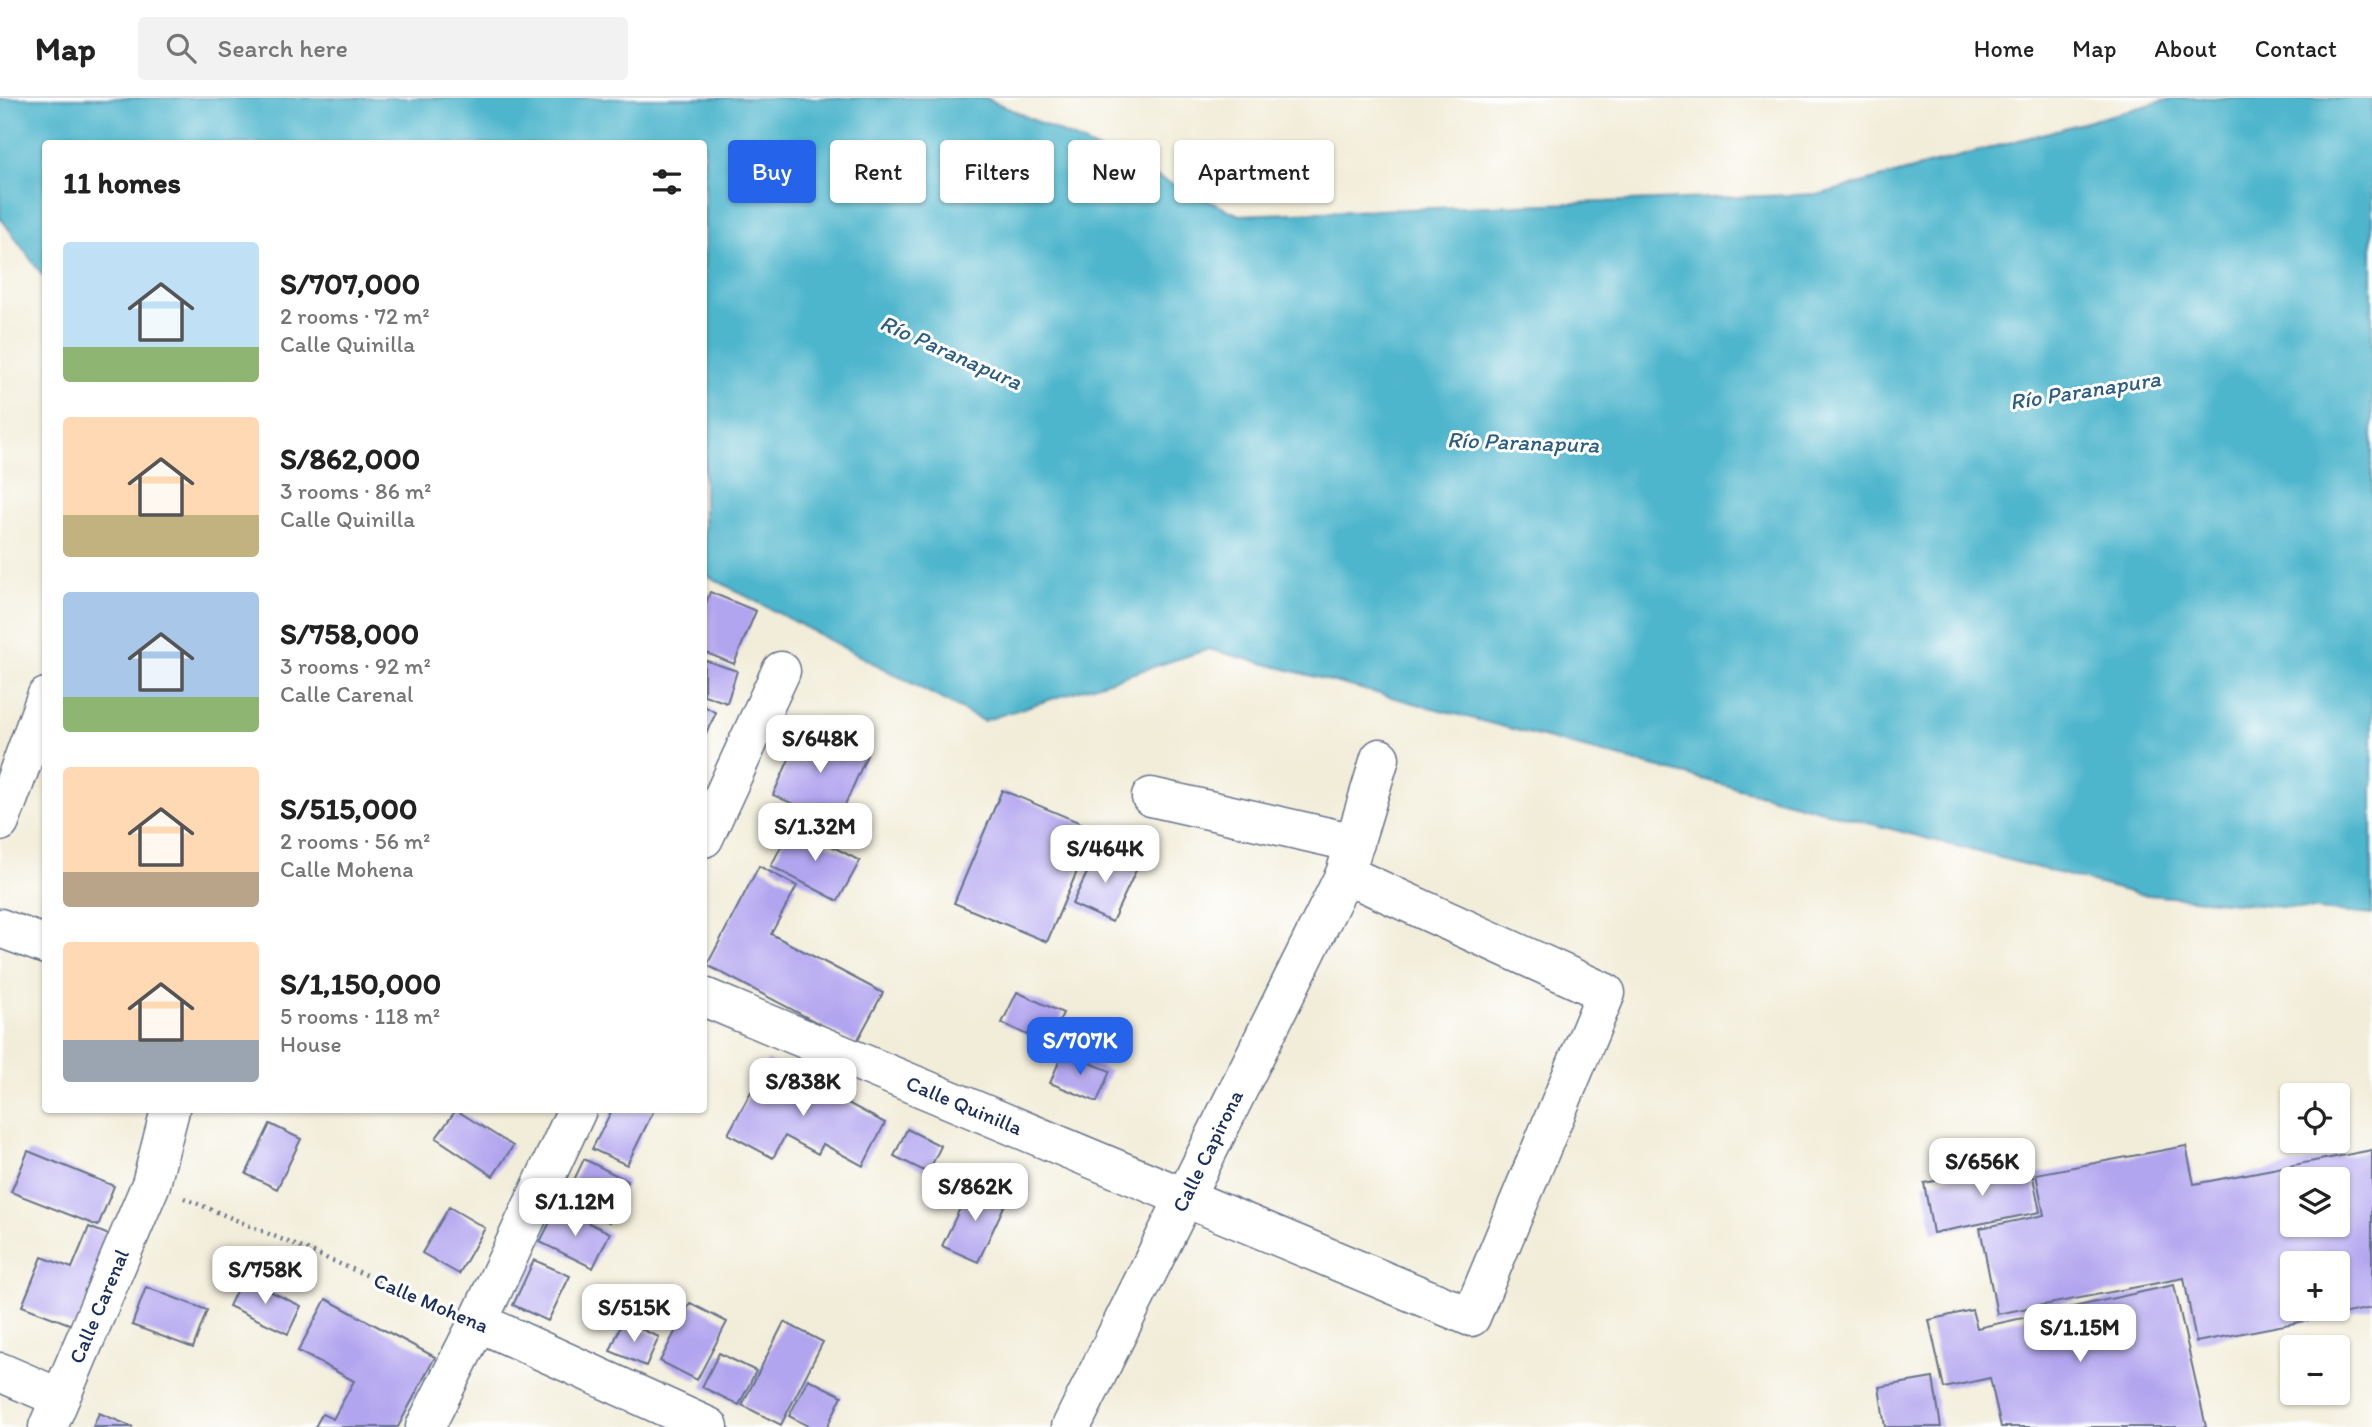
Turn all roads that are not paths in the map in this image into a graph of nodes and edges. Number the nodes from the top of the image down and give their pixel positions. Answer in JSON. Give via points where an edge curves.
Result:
{"nodes":[{"id":1,"x":781,"y":671,"type":"dead end"},
{"id":2,"x":42,"y":708,"type":"edge"},
{"id":3,"x":1381,"y":758,"type":"dead end"},
{"id":4,"x":1151,"y":797,"type":"dead end"},
{"id":5,"x":0,"y":822,"type":"edge"},
{"id":6,"x":707,"y":831,"type":"edge"},
{"id":7,"x":1350,"y":858,"type":"junction"},
{"id":8,"x":0,"y":928,"type":"edge"},
{"id":9,"x":42,"y":944,"type":"edge"},
{"id":10,"x":707,"y":998,"type":"edge"},
{"id":11,"x":169,"y":1113,"type":"edge"},
{"id":12,"x":576,"y":1113,"type":"edge"},
{"id":13,"x":1185,"y":1196,"type":"junction"},
{"id":14,"x":478,"y":1322,"type":"junction"},
{"id":15,"x":0,"y":1372,"type":"edge"},
{"id":16,"x":54,"y":1412,"type":"edge"},
{"id":17,"x":425,"y":1427,"type":"edge"},
{"id":18,"x":709,"y":1427,"type":"edge"},
{"id":19,"x":1071,"y":1427,"type":"edge"}],
"edges":[{"from":1,"to":6,"type":"street"},
{"from":2,"to":5,"type":"street"},
{"from":3,"to":7,"type":"street","name":"Calle Capirona"},
{"from":4,"to":7,"type":"street"},
{"from":7,"to":13,"type":"street","name":"Calle Capirona"},
{"from":7,"to":13,"type":"street","name":"Calle Quinilla","via":[[1606,993],[1471,1317]]},
{"from":8,"to":9,"type":"street"},
{"from":10,"to":13,"type":"street","name":"Calle Quinilla"},
{"from":11,"to":16,"type":"street","name":"Calle Carenal","via":[[151,1184]]},
{"from":12,"to":14,"type":"street"},
{"from":13,"to":19,"type":"street","name":"Calle Capirona"},
{"from":14,"to":17,"type":"street"},
{"from":14,"to":18,"type":"street","name":"Calle Mohena"},
{"from":15,"to":16,"type":"street"}]}
